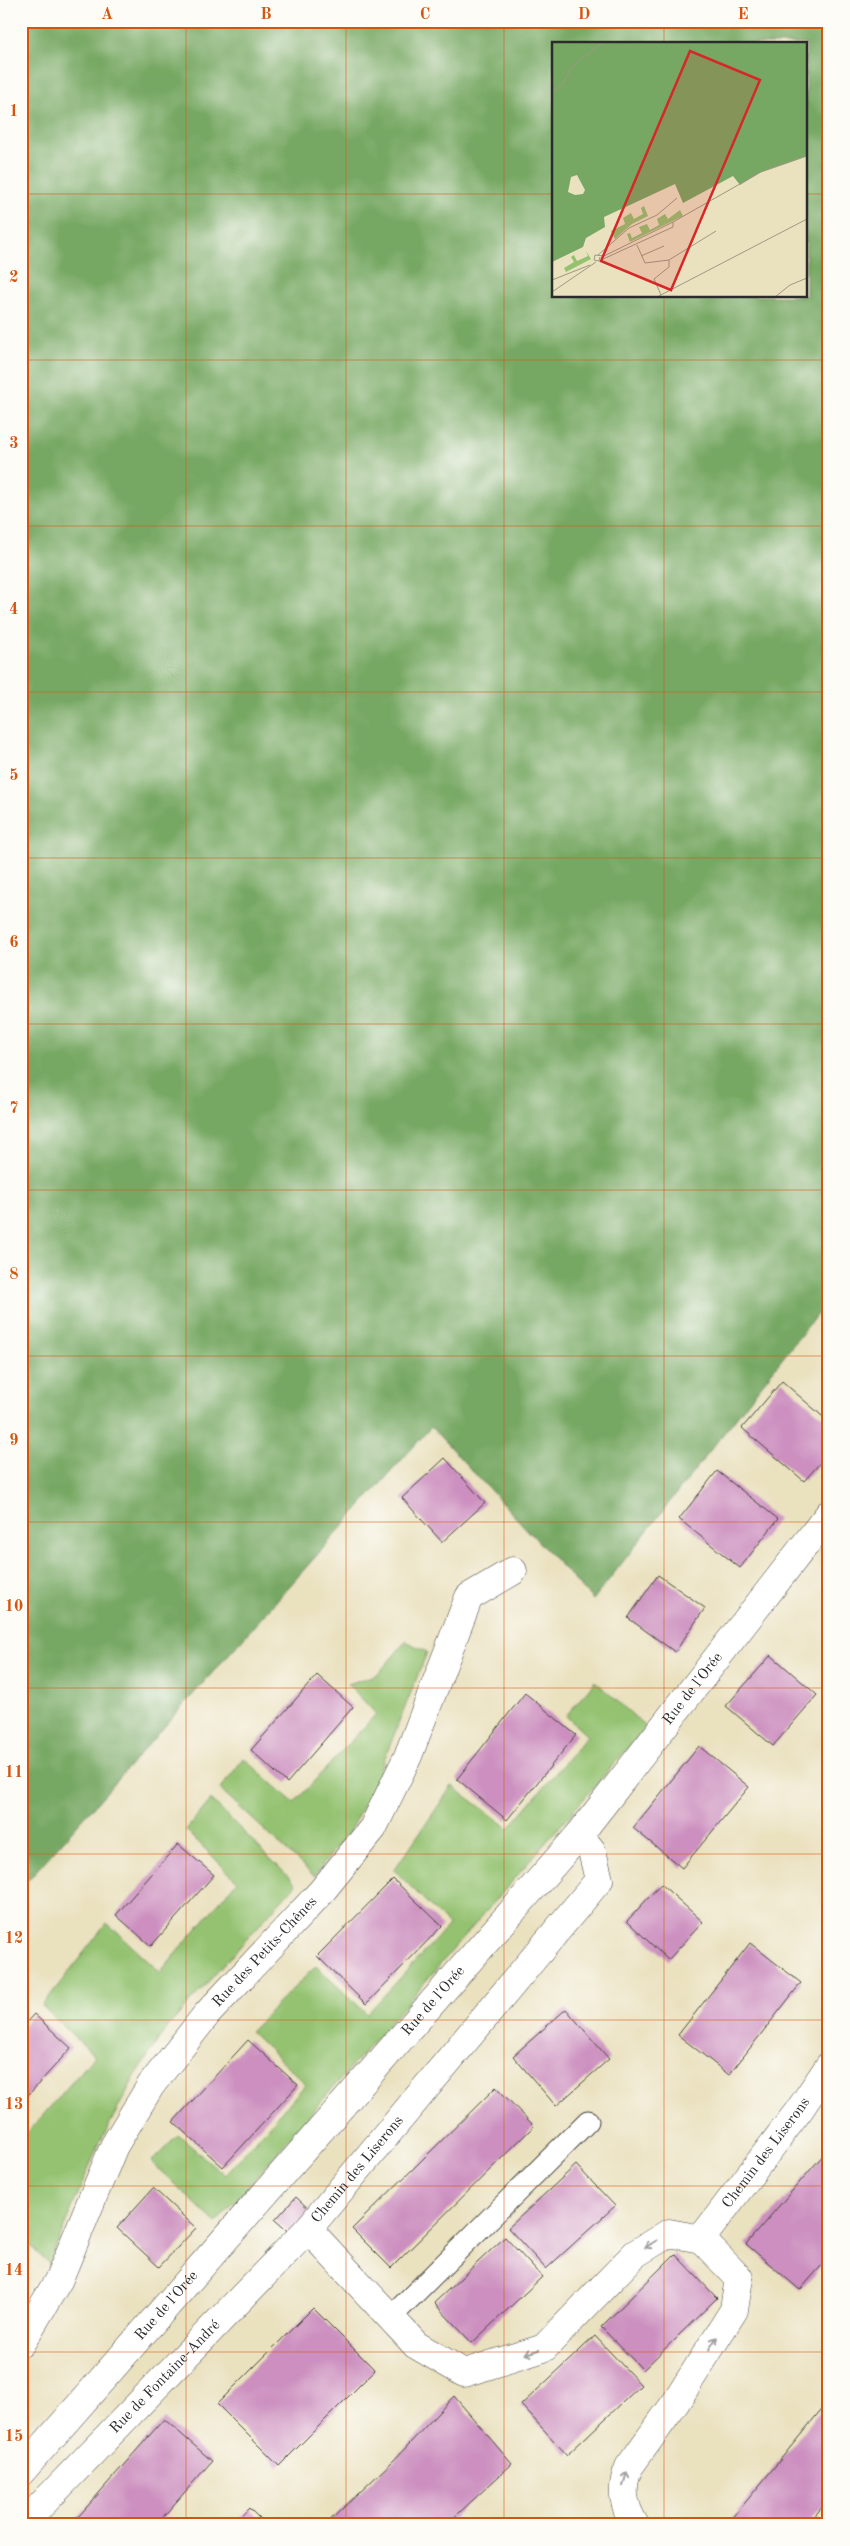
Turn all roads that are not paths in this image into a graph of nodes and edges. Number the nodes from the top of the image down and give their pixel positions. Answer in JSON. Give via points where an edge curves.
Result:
{"nodes":[{"id":1,"x":829,"y":1514,"type":"edge"},
{"id":2,"x":513,"y":1571,"type":"dead end"},
{"id":3,"x":578,"y":1835,"type":"junction"},
{"id":4,"x":829,"y":2066,"type":"edge"},
{"id":5,"x":588,"y":2120,"type":"dead end"},
{"id":6,"x":308,"y":2229,"type":"junction"},
{"id":7,"x":701,"y":2239,"type":"junction"},
{"id":8,"x":391,"y":2318,"type":"junction"},
{"id":9,"x":21,"y":2343,"type":"edge"},
{"id":10,"x":21,"y":2472,"type":"edge"},
{"id":11,"x":22,"y":2525,"type":"edge"},
{"id":12,"x":635,"y":2525,"type":"edge"}],
"edges":[{"from":1,"to":3,"type":"street","name":"Rue de l'Orée"},
{"from":2,"to":9,"type":"street","name":"Rue des Petits-Chênes","via":[[469,1597],[408,1756],[373,1828],[320,1892],[208,2014],[151,2085],[114,2146],[59,2279]]},
{"from":3,"to":6,"type":"street","name":"Chemin des Liserons","via":[[592,1851],[599,1880]]},
{"from":3,"to":10,"type":"street","name":"Rue de l'Orée"},
{"from":4,"to":7,"type":"street","name":"Chemin des Liserons"},
{"from":5,"to":8,"type":"lane"},
{"from":6,"to":8,"type":"street","name":"Chemin des Liserons"},
{"from":6,"to":11,"type":"street","name":"Rue de Fontaine-André"},
{"from":7,"to":8,"type":"street","name":"Chemin des Liserons","one_way":true,"via":[[669,2233],[635,2254],[544,2348],[464,2374],[416,2345]]},
{"from":12,"to":7,"type":"street","one_way":true,"via":[[624,2503],[627,2472],[734,2310],[739,2278]]}]}
